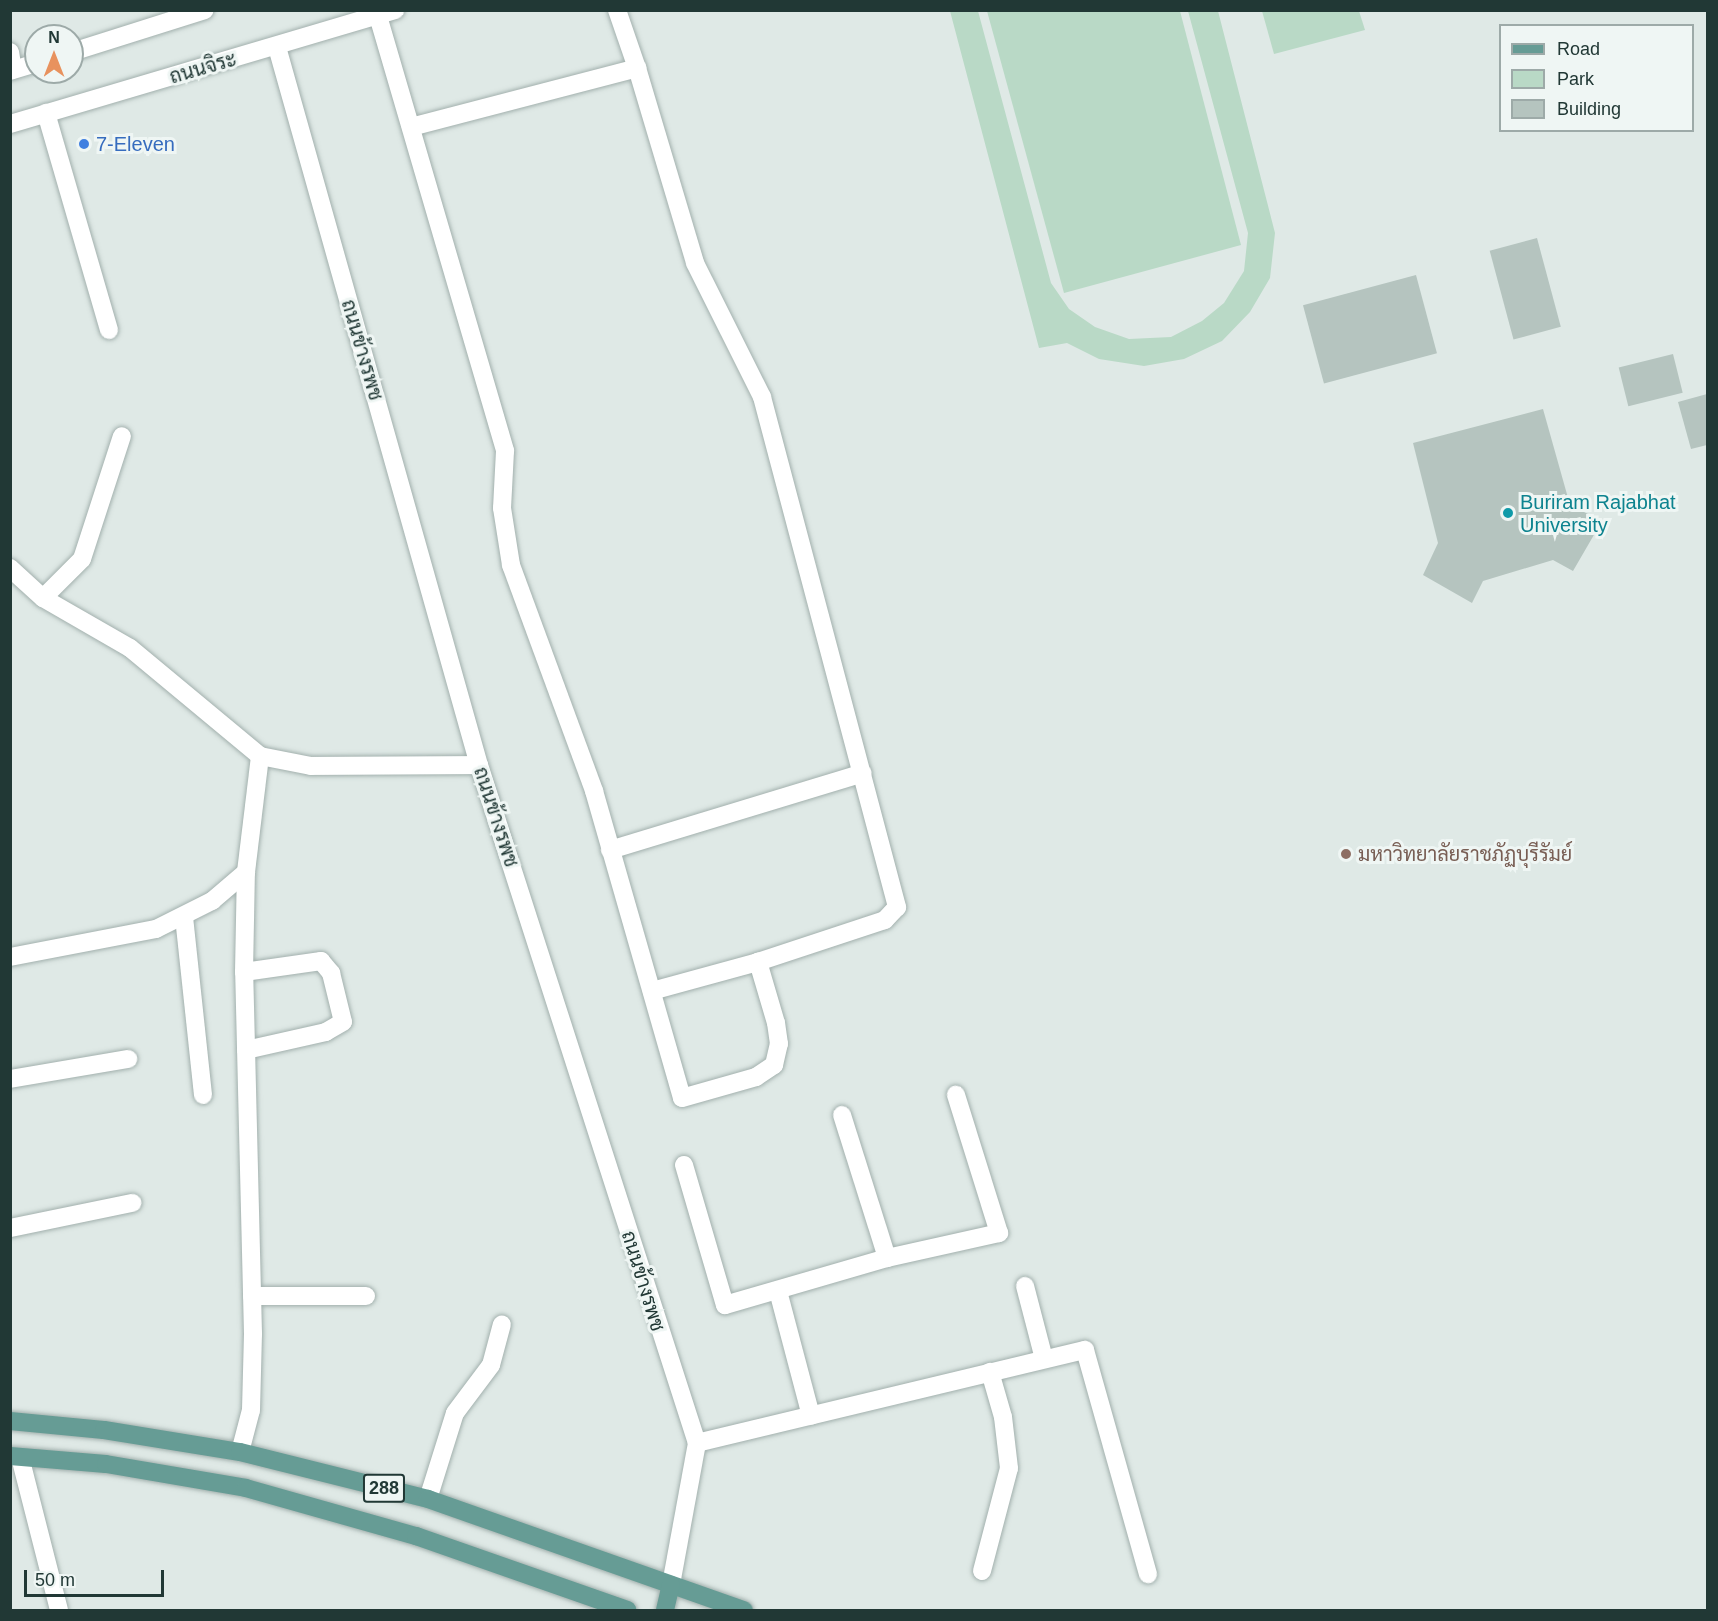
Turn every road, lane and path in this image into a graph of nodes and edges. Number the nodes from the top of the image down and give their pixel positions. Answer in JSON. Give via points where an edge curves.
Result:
{"nodes":[{"id":1,"x":205,"y":10,"type":"edge"},
{"id":2,"x":617,"y":10,"type":"edge"},
{"id":3,"x":387,"y":13,"type":"edge"},
{"id":4,"x":277,"y":47,"type":"junction"},
{"id":5,"x":84,"y":48,"type":"edge"},
{"id":6,"x":637,"y":68,"type":"junction"},
{"id":7,"x":46,"y":113,"type":"junction"},
{"id":8,"x":10,"y":124,"type":"edge"},
{"id":9,"x":411,"y":127,"type":"junction"},
{"id":10,"x":109,"y":330,"type":"dead end"},
{"id":11,"x":122,"y":436,"type":"dead end"},
{"id":12,"x":10,"y":568,"type":"edge"},
{"id":13,"x":43,"y":598,"type":"junction"},
{"id":14,"x":260,"y":756,"type":"junction"},
{"id":15,"x":479,"y":765,"type":"junction"},
{"id":16,"x":863,"y":772,"type":"junction"},
{"id":17,"x":610,"y":850,"type":"junction"},
{"id":18,"x":246,"y":872,"type":"junction"},
{"id":19,"x":184,"y":917,"type":"junction"},
{"id":20,"x":10,"y":957,"type":"edge"},
{"id":21,"x":758,"y":962,"type":"junction"},
{"id":22,"x":244,"y":972,"type":"junction"},
{"id":23,"x":652,"y":991,"type":"junction"},
{"id":24,"x":246,"y":1050,"type":"junction"},
{"id":25,"x":128,"y":1059,"type":"dead end"},
{"id":26,"x":10,"y":1079,"type":"edge"},
{"id":27,"x":203,"y":1095,"type":"dead end"},
{"id":28,"x":956,"y":1095,"type":"dead end"},
{"id":29,"x":842,"y":1114,"type":"dead end"},
{"id":30,"x":684,"y":1165,"type":"dead end"},
{"id":31,"x":132,"y":1203,"type":"dead end"},
{"id":32,"x":10,"y":1228,"type":"edge"},
{"id":33,"x":886,"y":1258,"type":"junction"},
{"id":34,"x":1025,"y":1286,"type":"dead end"},
{"id":35,"x":778,"y":1292,"type":"junction"},
{"id":36,"x":252,"y":1296,"type":"junction"},
{"id":37,"x":366,"y":1296,"type":"dead end"},
{"id":38,"x":502,"y":1324,"type":"dead end"},
{"id":39,"x":1044,"y":1359,"type":"junction"},
{"id":40,"x":990,"y":1372,"type":"junction"},
{"id":41,"x":811,"y":1416,"type":"junction"},
{"id":42,"x":10,"y":1421,"type":"edge"},
{"id":43,"x":697,"y":1443,"type":"junction"},
{"id":44,"x":240,"y":1452,"type":"junction"},
{"id":45,"x":16,"y":1456,"type":"edge"},
{"id":46,"x":428,"y":1499,"type":"junction"},
{"id":47,"x":982,"y":1570,"type":"dead end"},
{"id":48,"x":1148,"y":1574,"type":"dead end"},
{"id":49,"x":671,"y":1585,"type":"junction"},
{"id":50,"x":59,"y":1611,"type":"edge"},
{"id":51,"x":627,"y":1611,"type":"edge"},
{"id":52,"x":665,"y":1611,"type":"edge"},
{"id":53,"x":744,"y":1611,"type":"edge"}],
"edges":[{"from":1,"to":5,"type":"street"},
{"from":2,"to":6,"type":"street"},
{"from":3,"to":4,"type":"street","name":"ถนนจิระ"},
{"from":3,"to":9,"type":"street"},
{"from":4,"to":7,"type":"street","name":"ถนนจิระ"},
{"from":4,"to":15,"type":"street","name":"ถนนข้างรพช"},
{"from":6,"to":9,"type":"street"},
{"from":6,"to":16,"type":"street","via":[[695,263],[762,397]]},
{"from":7,"to":8,"type":"street","name":"ถนนจิระ"},
{"from":7,"to":10,"type":"street"},
{"from":9,"to":17,"type":"street","via":[[506,451],[502,508],[512,565],[594,791]]},
{"from":11,"to":13,"type":"street","via":[[82,559]]},
{"from":12,"to":13,"type":"street"},
{"from":13,"to":14,"type":"street","via":[[130,648]]},
{"from":14,"to":15,"type":"street","via":[[311,766]]},
{"from":14,"to":18,"type":"street"},
{"from":15,"to":43,"type":"street","name":"ถนนข้างรพช"},
{"from":16,"to":17,"type":"street"},
{"from":16,"to":21,"type":"street","via":[[897,907],[885,920]]},
{"from":17,"to":23,"type":"street"},
{"from":18,"to":19,"type":"street","via":[[212,901]]},
{"from":18,"to":22,"type":"street"},
{"from":19,"to":20,"type":"street","via":[[156,929]]},
{"from":19,"to":27,"type":"street"},
{"from":21,"to":23,"type":"street"},
{"from":21,"to":23,"type":"street","via":[[776,1023],[774,1065],[762,1074],[682,1098]]},
{"from":22,"to":24,"type":"street"},
{"from":22,"to":24,"type":"street","via":[[321,962],[328,965],[343,1022],[326,1032]]},
{"from":24,"to":36,"type":"street"},
{"from":25,"to":26,"type":"street"},
{"from":28,"to":33,"type":"street","via":[[999,1233]]},
{"from":29,"to":33,"type":"street"},
{"from":30,"to":35,"type":"street","via":[[725,1305]]},
{"from":31,"to":32,"type":"street"},
{"from":33,"to":35,"type":"street"},
{"from":34,"to":39,"type":"street"},
{"from":35,"to":41,"type":"street"},
{"from":36,"to":37,"type":"street"},
{"from":36,"to":44,"type":"street","via":[[251,1410]]},
{"from":38,"to":46,"type":"street","via":[[491,1365],[455,1413]]},
{"from":39,"to":40,"type":"street"},
{"from":39,"to":48,"type":"street","via":[[1085,1350]]},
{"from":40,"to":41,"type":"street"},
{"from":40,"to":47,"type":"street","via":[[1003,1417],[1009,1468]]},
{"from":41,"to":43,"type":"street"},
{"from":42,"to":44,"type":"main road","number":"288","via":[[104,1430]]},
{"from":43,"to":49,"type":"street","name":"ถนนข้างรพช"},
{"from":44,"to":46,"type":"main road","number":"288"},
{"from":45,"to":50,"type":"street"},
{"from":45,"to":51,"type":"main road","number":"288","via":[[106,1464],[246,1488],[416,1536]]},
{"from":46,"to":49,"type":"main road","number":"288"},
{"from":49,"to":52,"type":"main road"},
{"from":49,"to":53,"type":"main road","number":"288"}]}
